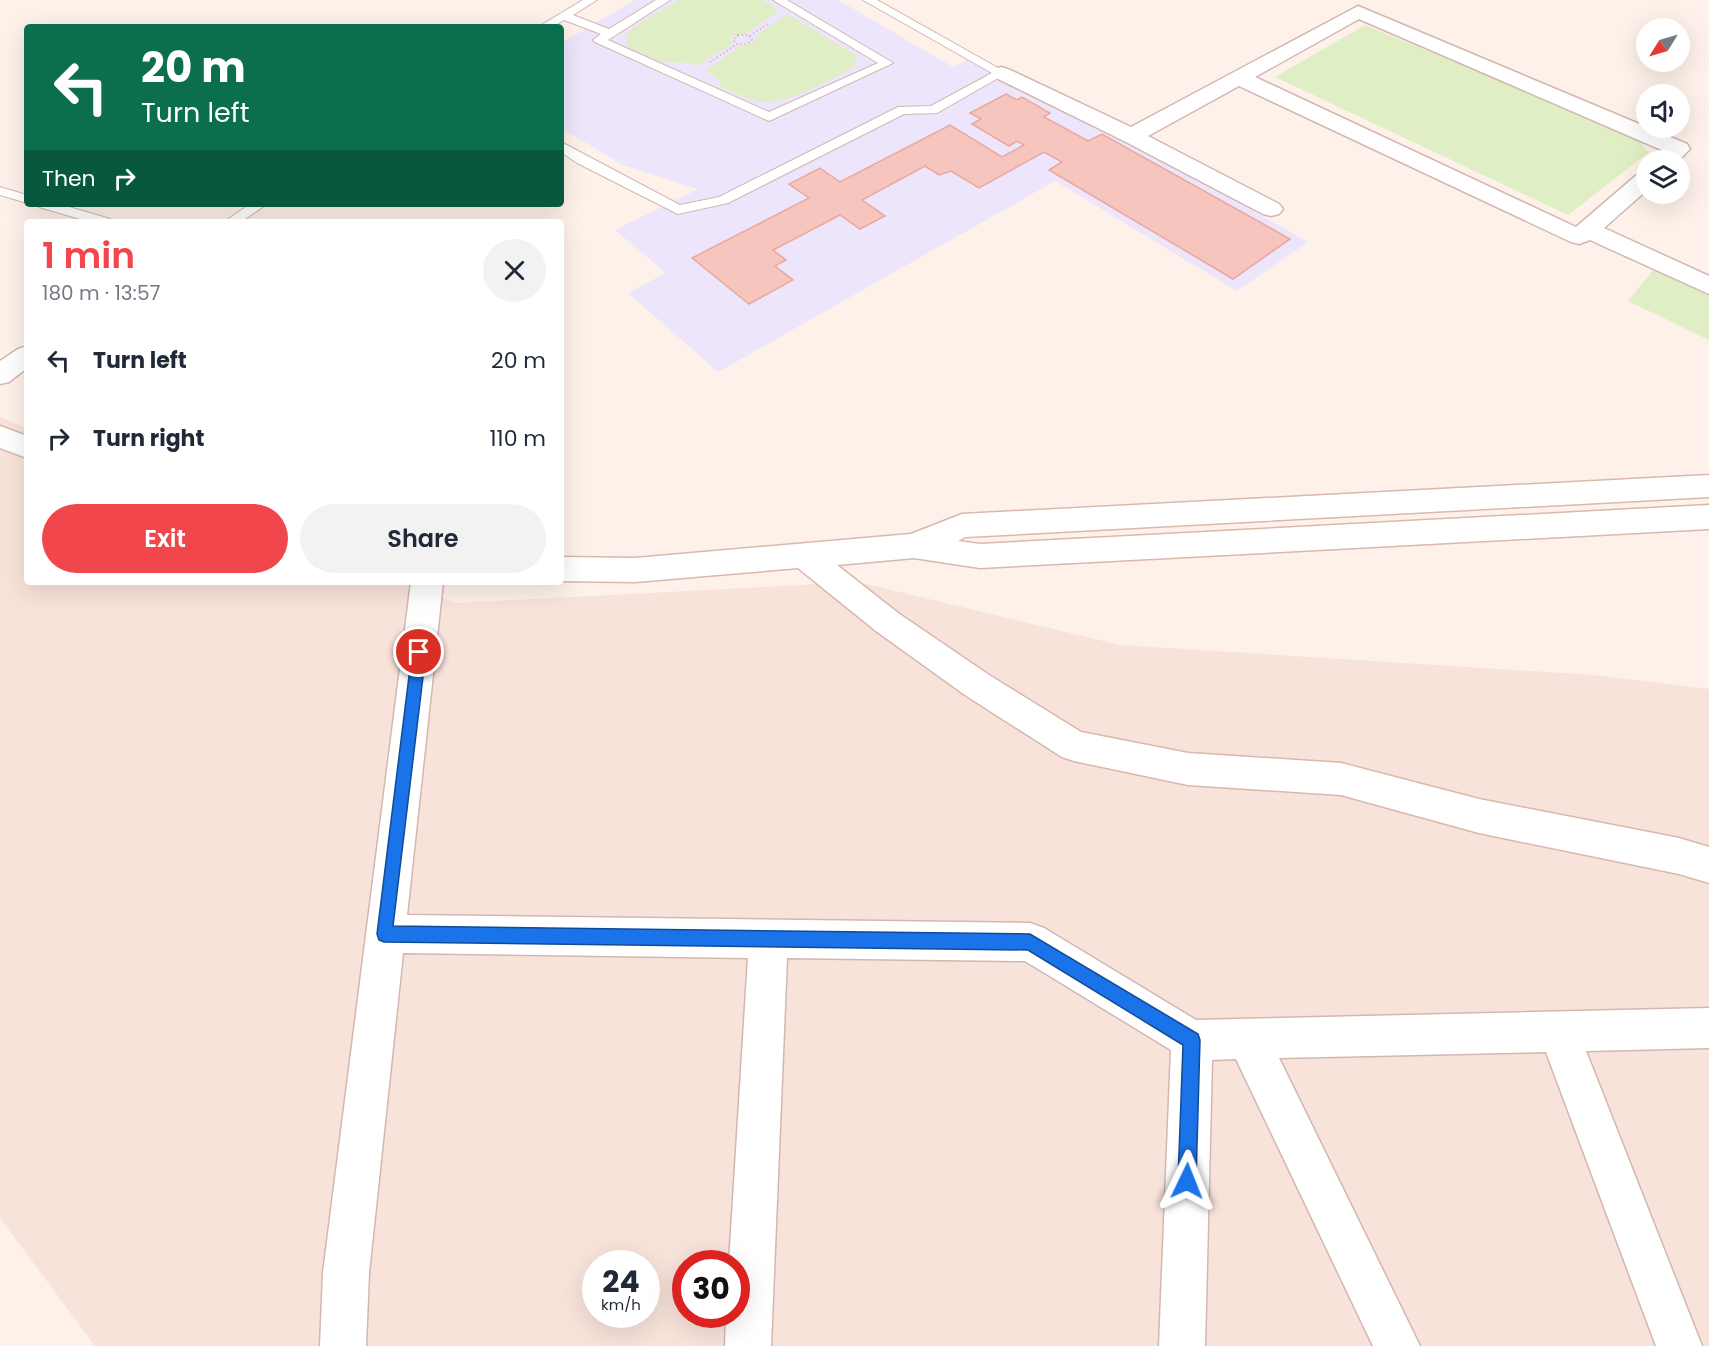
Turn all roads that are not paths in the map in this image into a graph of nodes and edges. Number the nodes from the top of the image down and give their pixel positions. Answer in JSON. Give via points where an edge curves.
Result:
{"nodes":[{"id":1,"x":591,"y":0,"type":"edge"},
{"id":2,"x":664,"y":0,"type":"edge"},
{"id":3,"x":779,"y":0,"type":"edge"},
{"id":4,"x":869,"y":0,"type":"edge"},
{"id":5,"x":564,"y":16,"type":"junction"},
{"id":6,"x":549,"y":24,"type":"edge"},
{"id":7,"x":609,"y":33,"type":"junction"},
{"id":8,"x":1001,"y":74,"type":"junction"},
{"id":9,"x":1240,"y":78,"type":"junction"},
{"id":10,"x":1132,"y":136,"type":"junction"},
{"id":11,"x":564,"y":148,"type":"edge"},
{"id":12,"x":1678,"y":150,"type":"edge"},
{"id":13,"x":1636,"y":188,"type":"edge"},
{"id":14,"x":0,"y":191,"type":"edge"},
{"id":15,"x":24,"y":198,"type":"edge"},
{"id":16,"x":54,"y":207,"type":"edge"},
{"id":17,"x":255,"y":207,"type":"edge"},
{"id":18,"x":1271,"y":209,"type":"dead end"},
{"id":19,"x":95,"y":219,"type":"edge"},
{"id":20,"x":236,"y":219,"type":"edge"},
{"id":21,"x":1588,"y":230,"type":"junction"},
{"id":22,"x":1709,"y":286,"type":"edge"},
{"id":23,"x":24,"y":357,"type":"edge"},
{"id":24,"x":0,"y":375,"type":"edge"},
{"id":25,"x":0,"y":436,"type":"edge"},
{"id":26,"x":24,"y":447,"type":"edge"},
{"id":27,"x":1709,"y":486,"type":"edge"},
{"id":28,"x":1709,"y":518,"type":"edge"},
{"id":29,"x":914,"y":546,"type":"junction"},
{"id":30,"x":802,"y":555,"type":"junction"},
{"id":31,"x":564,"y":569,"type":"edge"},
{"id":32,"x":427,"y":585,"type":"edge"},
{"id":33,"x":1709,"y":865,"type":"edge"},
{"id":34,"x":384,"y":934,"type":"junction"},
{"id":35,"x":768,"y":939,"type":"junction"},
{"id":36,"x":1709,"y":1028,"type":"edge"},
{"id":37,"x":1558,"y":1031,"type":"junction"},
{"id":38,"x":1248,"y":1039,"type":"junction"},
{"id":39,"x":1192,"y":1040,"type":"junction"},
{"id":40,"x":342,"y":1346,"type":"edge"},
{"id":41,"x":748,"y":1346,"type":"edge"},
{"id":42,"x":1182,"y":1346,"type":"edge"},
{"id":43,"x":1397,"y":1346,"type":"edge"},
{"id":44,"x":1679,"y":1346,"type":"edge"}],
"edges":[{"from":1,"to":5,"type":"lane"},
{"from":2,"to":7,"type":"lane"},
{"from":3,"to":7,"type":"lane","via":[[887,63],[769,117],[598,40]]},
{"from":4,"to":8,"type":"lane"},
{"from":5,"to":6,"type":"lane"},
{"from":5,"to":7,"type":"lane"},
{"from":8,"to":10,"type":"street"},
{"from":8,"to":11,"type":"lane","via":[[933,110],[902,110],[723,200],[678,210]]},
{"from":9,"to":10,"type":"street"},
{"from":9,"to":12,"type":"street","via":[[1358,12]]},
{"from":9,"to":21,"type":"street","via":[[1580,237]]},
{"from":10,"to":18,"type":"street"},
{"from":13,"to":21,"type":"street"},
{"from":14,"to":15,"type":"lane"},
{"from":16,"to":19,"type":"lane"},
{"from":17,"to":20,"type":"lane"},
{"from":21,"to":22,"type":"street"},
{"from":23,"to":24,"type":"street"},
{"from":25,"to":26,"type":"street"},
{"from":27,"to":29,"type":"street","via":[[962,526]]},
{"from":28,"to":29,"type":"street","via":[[980,556]]},
{"from":29,"to":30,"type":"street"},
{"from":30,"to":31,"type":"street","via":[[635,570]]},
{"from":30,"to":33,"type":"street","via":[[976,686],[1074,746],[1188,769],[1341,779],[1479,816]]},
{"from":32,"to":34,"type":"street"},
{"from":34,"to":35,"type":"street"},
{"from":34,"to":40,"type":"street","via":[[346,1273]]},
{"from":35,"to":39,"type":"street","via":[[1030,942]]},
{"from":35,"to":41,"type":"street"},
{"from":36,"to":37,"type":"street"},
{"from":37,"to":38,"type":"street"},
{"from":37,"to":44,"type":"street"},
{"from":38,"to":39,"type":"street"},
{"from":38,"to":43,"type":"street"},
{"from":39,"to":42,"type":"street"}]}
